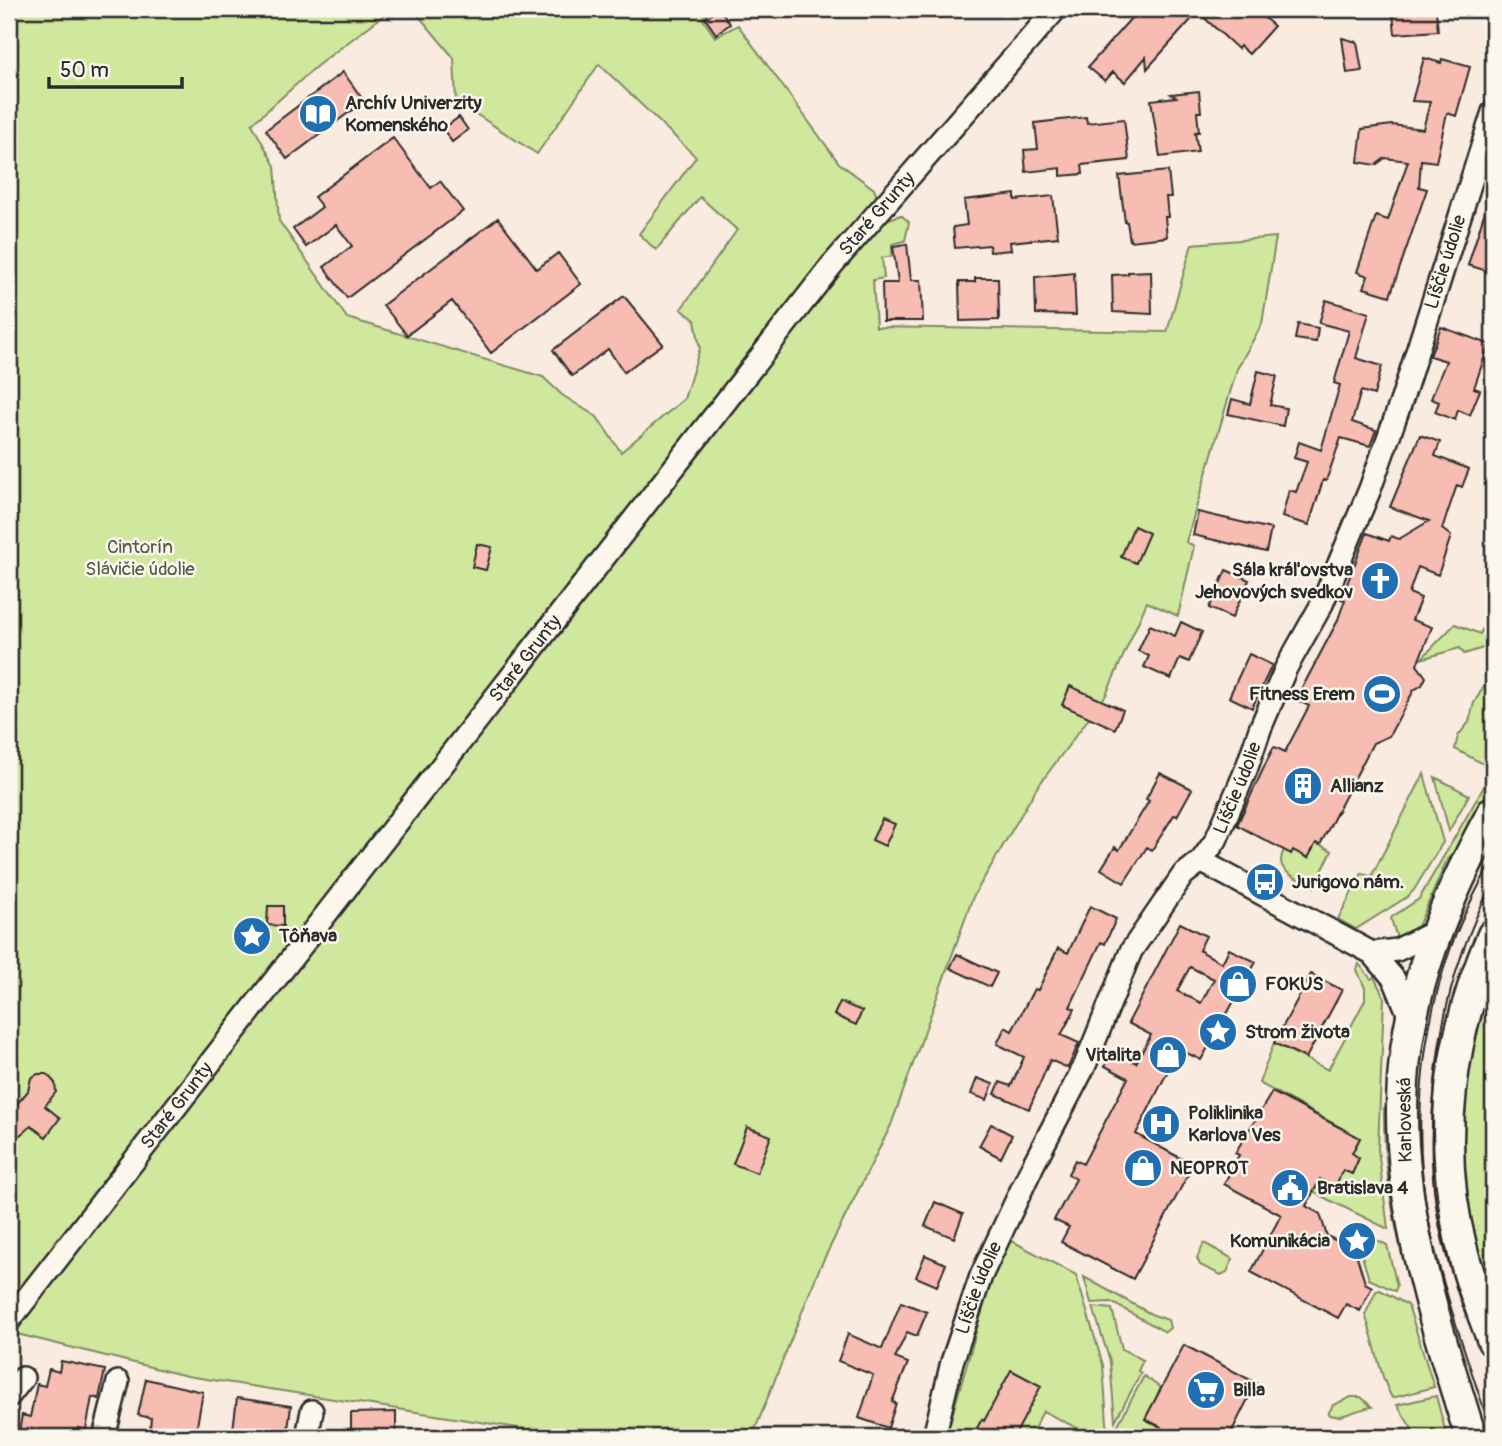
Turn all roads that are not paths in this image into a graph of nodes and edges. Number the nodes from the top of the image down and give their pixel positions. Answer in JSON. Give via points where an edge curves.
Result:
{"nodes":[{"id":1,"x":1056,"y":9,"type":"edge"},
{"id":2,"x":1493,"y":112,"type":"edge"},
{"id":3,"x":1492,"y":817,"type":"edge"},
{"id":4,"x":1201,"y":860,"type":"junction"},
{"id":5,"x":1436,"y":931,"type":"junction"},
{"id":6,"x":1493,"y":935,"type":"edge"},
{"id":7,"x":1372,"y":953,"type":"junction"},
{"id":8,"x":1411,"y":1020,"type":"junction"},
{"id":9,"x":9,"y":1321,"type":"edge"},
{"id":10,"x":1493,"y":1341,"type":"edge"},
{"id":11,"x":23,"y":1378,"type":"dead end"},
{"id":12,"x":118,"y":1382,"type":"dead end"},
{"id":13,"x":9,"y":1396,"type":"edge"},
{"id":14,"x":312,"y":1411,"type":"dead end"},
{"id":15,"x":103,"y":1437,"type":"edge"},
{"id":16,"x":307,"y":1437,"type":"edge"},
{"id":17,"x":934,"y":1437,"type":"edge"},
{"id":18,"x":1471,"y":1437,"type":"edge"}],
"edges":[{"from":1,"to":9,"type":"street","name":"Staré Grunty","via":[[832,265]]},
{"from":2,"to":4,"type":"street","name":"Líščie údolie","via":[[1370,489],[1322,604],[1286,668],[1216,840]]},
{"from":3,"to":5,"type":"main road","name":"Karloveská"},
{"from":4,"to":7,"type":"street"},
{"from":4,"to":17,"type":"street","name":"Líščie údolie","via":[[1183,875],[1131,951],[1085,1065],[982,1276],[952,1362]]},
{"from":5,"to":7,"type":"street","via":[[1397,950]]},
{"from":5,"to":8,"type":"main road","name":"Karloveská"},
{"from":6,"to":10,"type":"main road","via":[[1459,1037],[1448,1144],[1461,1247]]},
{"from":7,"to":8,"type":"street","via":[[1394,978]]},
{"from":8,"to":18,"type":"main road","name":"Karloveská","via":[[1402,1099],[1408,1199],[1437,1326]]},
{"from":11,"to":13,"type":"street"},
{"from":12,"to":15,"type":"street"},
{"from":14,"to":16,"type":"street"}]}
